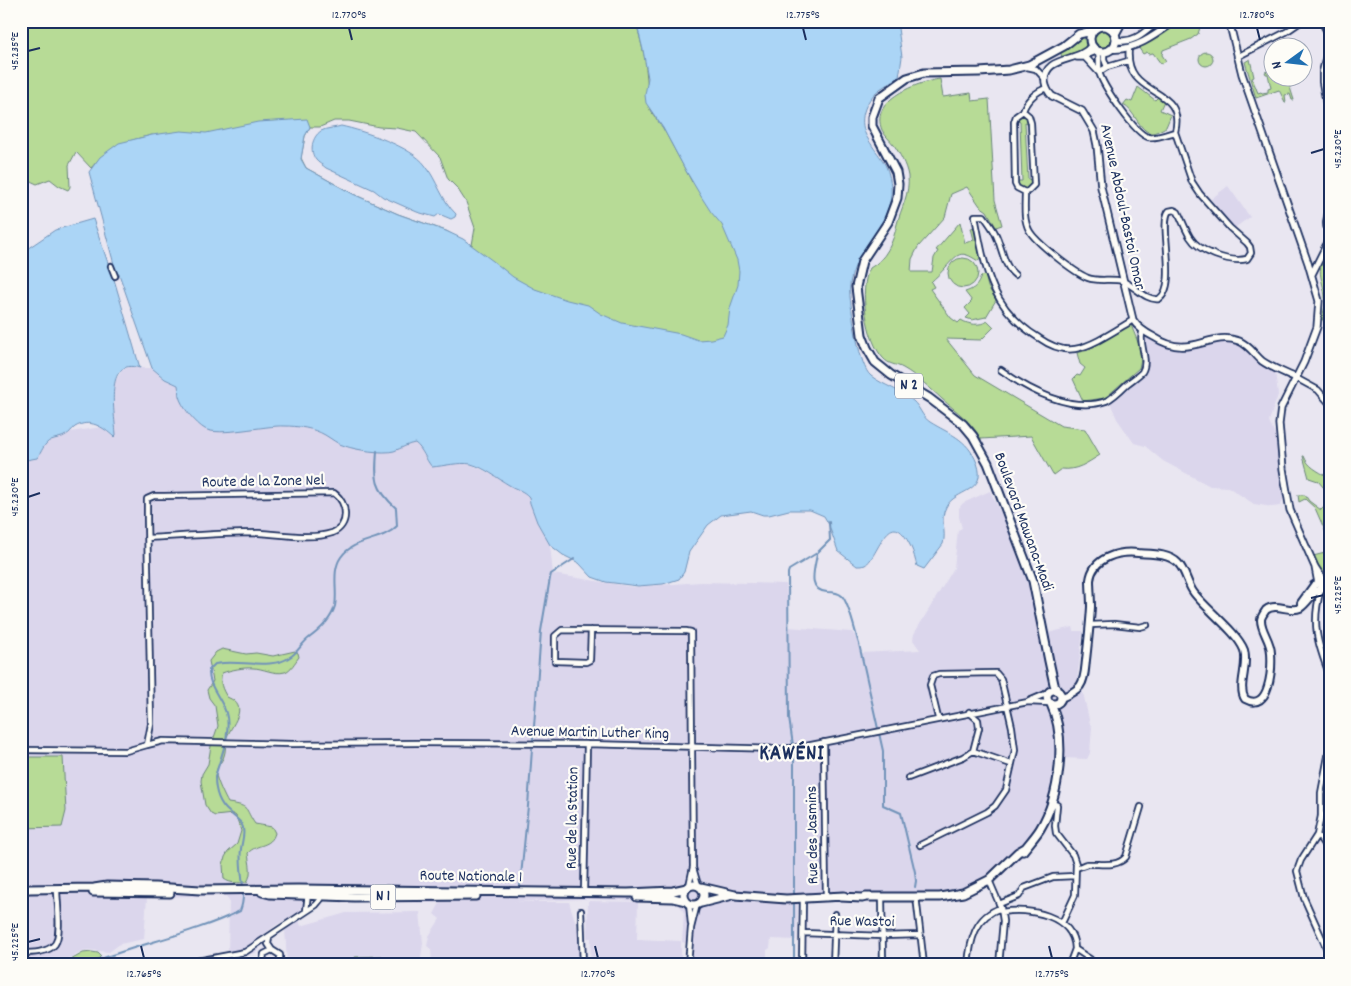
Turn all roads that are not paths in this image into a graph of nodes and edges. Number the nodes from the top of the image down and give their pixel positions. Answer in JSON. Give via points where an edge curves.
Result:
{"nodes":[{"id":1,"x":1120,"y":21,"type":"edge"},
{"id":2,"x":1158,"y":21,"type":"edge"},
{"id":3,"x":1175,"y":21,"type":"edge"},
{"id":4,"x":1229,"y":21,"type":"edge"},
{"id":5,"x":1302,"y":21,"type":"edge"},
{"id":6,"x":1321,"y":21,"type":"edge"},
{"id":7,"x":1106,"y":26,"type":"junction"},
{"id":8,"x":1116,"y":37,"type":"junction"},
{"id":9,"x":1330,"y":39,"type":"edge"},
{"id":10,"x":1095,"y":45,"type":"junction"},
{"id":11,"x":1112,"y":48,"type":"junction"},
{"id":12,"x":1130,"y":48,"type":"junction"},
{"id":13,"x":1056,"y":50,"type":"junction"},
{"id":14,"x":1328,"y":55,"type":"edge"},
{"id":15,"x":1075,"y":57,"type":"junction"},
{"id":16,"x":1082,"y":57,"type":"junction"},
{"id":17,"x":1237,"y":57,"type":"junction"},
{"id":18,"x":1128,"y":61,"type":"junction"},
{"id":19,"x":1023,"y":67,"type":"junction"},
{"id":20,"x":1107,"y":67,"type":"junction"},
{"id":21,"x":995,"y":71,"type":"junction"},
{"id":22,"x":1099,"y":72,"type":"junction"},
{"id":23,"x":1045,"y":79,"type":"junction"},
{"id":24,"x":1047,"y":88,"type":"junction"},
{"id":25,"x":1023,"y":111,"type":"junction"},
{"id":26,"x":1330,"y":125,"type":"edge"},
{"id":27,"x":1175,"y":132,"type":"junction"},
{"id":28,"x":1024,"y":192,"type":"junction"},
{"id":29,"x":1330,"y":207,"type":"edge"},
{"id":30,"x":1330,"y":236,"type":"edge"},
{"id":31,"x":1317,"y":261,"type":"junction"},
{"id":32,"x":1308,"y":264,"type":"junction"},
{"id":33,"x":112,"y":266,"type":"dead end"},
{"id":34,"x":1312,"y":274,"type":"junction"},
{"id":35,"x":1016,"y":275,"type":"dead end"},
{"id":36,"x":115,"y":276,"type":"dead end"},
{"id":37,"x":1124,"y":282,"type":"junction"},
{"id":38,"x":1133,"y":320,"type":"junction"},
{"id":39,"x":1143,"y":330,"type":"junction"},
{"id":40,"x":1001,"y":370,"type":"dead end"},
{"id":41,"x":1296,"y":378,"type":"junction"},
{"id":42,"x":1330,"y":404,"type":"edge"},
{"id":43,"x":148,"y":538,"type":"junction"},
{"id":44,"x":1325,"y":585,"type":"edge"},
{"id":45,"x":1090,"y":625,"type":"junction"},
{"id":46,"x":1147,"y":625,"type":"dead end"},
{"id":47,"x":591,"y":630,"type":"junction"},
{"id":48,"x":1048,"y":661,"type":"junction"},
{"id":49,"x":1330,"y":676,"type":"edge"},
{"id":50,"x":1048,"y":692,"type":"junction"},
{"id":51,"x":1060,"y":696,"type":"junction"},
{"id":52,"x":1028,"y":702,"type":"junction"},
{"id":53,"x":1050,"y":703,"type":"junction"},
{"id":54,"x":1007,"y":705,"type":"junction"},
{"id":55,"x":970,"y":712,"type":"junction"},
{"id":56,"x":938,"y":718,"type":"junction"},
{"id":57,"x":1059,"y":735,"type":"junction"},
{"id":58,"x":824,"y":742,"type":"junction"},
{"id":59,"x":587,"y":744,"type":"junction"},
{"id":60,"x":147,"y":745,"type":"junction"},
{"id":61,"x":1330,"y":746,"type":"edge"},
{"id":62,"x":692,"y":747,"type":"junction"},
{"id":63,"x":21,"y":750,"type":"edge"},
{"id":64,"x":973,"y":751,"type":"junction"},
{"id":65,"x":1012,"y":764,"type":"junction"},
{"id":66,"x":908,"y":778,"type":"dead end"},
{"id":67,"x":1051,"y":803,"type":"junction"},
{"id":68,"x":1141,"y":807,"type":"dead end"},
{"id":69,"x":1330,"y":813,"type":"edge"},
{"id":70,"x":1321,"y":816,"type":"junction"},
{"id":71,"x":1317,"y":835,"type":"junction"},
{"id":72,"x":920,"y":846,"type":"dead end"},
{"id":73,"x":693,"y":867,"type":"junction"},
{"id":74,"x":1076,"y":868,"type":"junction"},
{"id":75,"x":1075,"y":876,"type":"junction"},
{"id":76,"x":1326,"y":876,"type":"dead end"},
{"id":77,"x":991,"y":878,"type":"junction"},
{"id":78,"x":699,"y":886,"type":"junction"},
{"id":79,"x":21,"y":887,"type":"edge"},
{"id":80,"x":688,"y":887,"type":"junction"},
{"id":81,"x":30,"y":889,"type":"junction"},
{"id":82,"x":60,"y":889,"type":"junction"},
{"id":83,"x":21,"y":891,"type":"edge"},
{"id":84,"x":308,"y":892,"type":"junction"},
{"id":85,"x":321,"y":892,"type":"junction"},
{"id":86,"x":584,"y":892,"type":"junction"},
{"id":87,"x":735,"y":895,"type":"junction"},
{"id":88,"x":916,"y":896,"type":"junction"},
{"id":89,"x":800,"y":897,"type":"junction"},
{"id":90,"x":882,"y":897,"type":"junction"},
{"id":91,"x":826,"y":898,"type":"junction"},
{"id":92,"x":687,"y":902,"type":"junction"},
{"id":93,"x":699,"y":904,"type":"junction"},
{"id":94,"x":1000,"y":908,"type":"junction"},
{"id":95,"x":306,"y":911,"type":"junction"},
{"id":96,"x":581,"y":911,"type":"dead end"},
{"id":97,"x":835,"y":914,"type":"dead end"},
{"id":98,"x":1062,"y":923,"type":"junction"},
{"id":99,"x":691,"y":928,"type":"junction"},
{"id":100,"x":803,"y":933,"type":"junction"},
{"id":101,"x":835,"y":934,"type":"junction"},
{"id":102,"x":920,"y":935,"type":"junction"},
{"id":103,"x":882,"y":936,"type":"junction"},
{"id":104,"x":269,"y":937,"type":"junction"},
{"id":105,"x":262,"y":941,"type":"junction"},
{"id":106,"x":1075,"y":949,"type":"junction"},
{"id":107,"x":272,"y":950,"type":"junction"},
{"id":108,"x":21,"y":953,"type":"edge"},
{"id":109,"x":264,"y":954,"type":"junction"},
{"id":110,"x":1330,"y":956,"type":"edge"},
{"id":111,"x":883,"y":963,"type":"edge"},
{"id":112,"x":264,"y":964,"type":"edge"},
{"id":113,"x":176,"y":965,"type":"edge"},
{"id":114,"x":278,"y":965,"type":"edge"},
{"id":115,"x":583,"y":965,"type":"edge"},
{"id":116,"x":688,"y":965,"type":"edge"},
{"id":117,"x":802,"y":965,"type":"edge"},
{"id":118,"x":833,"y":965,"type":"edge"},
{"id":119,"x":860,"y":965,"type":"edge"},
{"id":120,"x":923,"y":965,"type":"edge"},
{"id":121,"x":968,"y":965,"type":"edge"},
{"id":122,"x":999,"y":965,"type":"edge"},
{"id":123,"x":1069,"y":965,"type":"edge"},
{"id":124,"x":1094,"y":965,"type":"edge"}],
"edges":[{"from":1,"to":7,"type":"main road"},
{"from":1,"to":8,"type":"main road"},
{"from":2,"to":8,"type":"street","via":[[1132,40],[1123,42]]},
{"from":3,"to":12,"type":"street"},
{"from":4,"to":17,"type":"street"},
{"from":5,"to":17,"type":"street"},
{"from":6,"to":9,"type":"street"},
{"from":7,"to":8,"type":"main road"},
{"from":7,"to":10,"type":"main road","via":[[1099,26]]},
{"from":8,"to":11,"type":"main road"},
{"from":9,"to":14,"type":"street"},
{"from":10,"to":11,"type":"main road"},
{"from":10,"to":13,"type":"main road","name":"Boulevard Mawana-Madi","number":"N 2","via":[[1079,34]]},
{"from":10,"to":15,"type":"street"},
{"from":10,"to":16,"type":"street"},
{"from":10,"to":20,"type":"street"},
{"from":10,"to":22,"type":"street"},
{"from":11,"to":12,"type":"street"},
{"from":12,"to":18,"type":"street"},
{"from":13,"to":19,"type":"main road","name":"Boulevard Mawana-Madi","number":"N 2"},
{"from":13,"to":21,"type":"main road","name":"Boulevard Mawana-Madi","number":"N 2"},
{"from":14,"to":26,"type":"street","via":[[1322,82]]},
{"from":15,"to":16,"type":"street"},
{"from":15,"to":23,"type":"street","via":[[1052,65]]},
{"from":16,"to":22,"type":"street","via":[[1092,62]]},
{"from":17,"to":32,"type":"street"},
{"from":18,"to":20,"type":"street"},
{"from":18,"to":27,"type":"street","via":[[1141,83],[1172,104],[1177,123]]},
{"from":19,"to":21,"type":"main road","name":"Boulevard Mawana-Madi","number":"N 2"},
{"from":19,"to":23,"type":"street","via":[[1036,69]]},
{"from":20,"to":22,"type":"street"},
{"from":21,"to":48,"type":"main road","name":"Boulevard Mawana-Madi","number":"N 2","via":[[932,71],[916,75],[879,98],[872,126],[896,172],[897,198],[893,211],[862,262],[856,287],[857,301],[862,335],[870,355],[881,368],[963,424],[981,449],[1033,581]]},
{"from":22,"to":27,"type":"street","via":[[1119,107],[1143,135],[1149,137]]},
{"from":23,"to":24,"type":"street"},
{"from":24,"to":25,"type":"street","via":[[1028,101]]},
{"from":24,"to":37,"type":"street","name":"Avenue Abdoul-Bastoi Omar","via":[[1052,96],[1082,111],[1094,131],[1101,187]]},
{"from":25,"to":28,"type":"street","via":[[1014,122],[1016,184]]},
{"from":25,"to":28,"type":"street","via":[[1032,123],[1034,185]]},
{"from":27,"to":37,"type":"street","via":[[1192,182],[1247,244],[1251,253],[1238,260],[1202,248],[1190,238],[1178,212],[1171,210],[1166,217],[1168,268],[1164,295],[1159,300],[1152,299]]},
{"from":28,"to":37,"type":"street","via":[[1028,229],[1045,246],[1088,278]]},
{"from":29,"to":30,"type":"street","via":[[1325,223]]},
{"from":30,"to":31,"type":"street"},
{"from":31,"to":32,"type":"street"},
{"from":31,"to":34,"type":"street"},
{"from":32,"to":34,"type":"street"},
{"from":33,"to":36,"type":"street"},
{"from":34,"to":41,"type":"street","via":[[1320,301],[1317,327]]},
{"from":35,"to":38,"type":"street","via":[[1010,271],[990,224],[984,216],[975,216],[994,291],[1017,322],[1029,332],[1056,347],[1072,350]]},
{"from":37,"to":38,"type":"street","name":"Avenue Abdoul-Bastoi Omar"},
{"from":38,"to":39,"type":"street"},
{"from":39,"to":40,"type":"street","via":[[1142,372],[1107,401],[1066,403]]},
{"from":39,"to":41,"type":"street","via":[[1175,347],[1218,340],[1239,341],[1272,367]]},
{"from":41,"to":42,"type":"street","via":[[1318,390]]},
{"from":41,"to":44,"type":"street","via":[[1279,416],[1283,469],[1290,510]]},
{"from":43,"to":43,"type":"street","name":"Route de la Zone Nel","via":[[325,534],[334,532],[343,523],[344,502],[334,494],[154,496],[147,499]]},
{"from":43,"to":60,"type":"street","name":"Route de la Zone Nel","via":[[151,724]]},
{"from":44,"to":45,"type":"main road","via":[[1300,607],[1294,610],[1272,607],[1261,619],[1271,662],[1266,694],[1255,702],[1245,699],[1242,692],[1246,660],[1240,644],[1195,595],[1180,566],[1172,558],[1127,552],[1102,561],[1090,581]]},
{"from":44,"to":49,"type":"street","via":[[1316,608],[1316,633]]},
{"from":45,"to":46,"type":"street"},
{"from":45,"to":51,"type":"main road","via":[[1080,687]]},
{"from":47,"to":47,"type":"street","via":[[590,660],[555,661],[558,632]]},
{"from":47,"to":62,"type":"street","via":[[691,632]]},
{"from":48,"to":50,"type":"main road","name":"Boulevard Mawana-Madi","number":"N 2"},
{"from":48,"to":51,"type":"main road","name":"Boulevard Mawana-Madi","number":"N 2"},
{"from":50,"to":51,"type":"main road","via":[[1053,690]]},
{"from":50,"to":52,"type":"street","name":"Avenue Martin Luther King"},
{"from":50,"to":53,"type":"main road","via":[[1046,697]]},
{"from":51,"to":53,"type":"main road","via":[[1057,704]]},
{"from":51,"to":57,"type":"main road"},
{"from":52,"to":53,"type":"street","name":"Avenue Martin Luther King"},
{"from":52,"to":54,"type":"street","name":"Avenue Martin Luther King"},
{"from":53,"to":57,"type":"main road"},
{"from":54,"to":55,"type":"street","name":"Avenue Martin Luther King"},
{"from":54,"to":56,"type":"street","via":[[1001,679],[996,673],[939,674],[933,676],[930,685]]},
{"from":54,"to":65,"type":"street","via":[[1015,750]]},
{"from":55,"to":56,"type":"street","name":"Avenue Martin Luther King"},
{"from":55,"to":64,"type":"street","via":[[978,720],[979,728]]},
{"from":56,"to":58,"type":"street","name":"Avenue Martin Luther King"},
{"from":57,"to":67,"type":"main road","via":[[1059,768]]},
{"from":58,"to":62,"type":"street","name":"Avenue Martin Luther King","via":[[794,748]]},
{"from":58,"to":91,"type":"street","name":"Rue des Jasmins"},
{"from":59,"to":60,"type":"street","name":"Avenue Martin Luther King","via":[[164,741]]},
{"from":59,"to":62,"type":"street","name":"Avenue Martin Luther King"},
{"from":59,"to":86,"type":"street","name":"Rue de la Station"},
{"from":60,"to":63,"type":"street","via":[[126,751]]},
{"from":61,"to":70,"type":"street","via":[[1321,794]]},
{"from":62,"to":73,"type":"street"},
{"from":64,"to":65,"type":"street"},
{"from":64,"to":66,"type":"street"},
{"from":65,"to":72,"type":"street","via":[[1006,790],[995,806]]},
{"from":67,"to":74,"type":"street","via":[[1057,805],[1056,833],[1073,855]]},
{"from":67,"to":77,"type":"main road","via":[[1040,829],[1025,848]]},
{"from":68,"to":74,"type":"street","via":[[1122,862],[1086,864]]},
{"from":69,"to":70,"type":"street"},
{"from":70,"to":71,"type":"street"},
{"from":71,"to":76,"type":"street","via":[[1330,856]]},
{"from":71,"to":110,"type":"street","via":[[1297,868],[1304,898]]},
{"from":73,"to":78,"type":"street"},
{"from":73,"to":80,"type":"street"},
{"from":74,"to":75,"type":"street"},
{"from":75,"to":94,"type":"street","via":[[1053,878],[1024,888],[1019,896]]},
{"from":75,"to":98,"type":"street","via":[[1075,895]]},
{"from":77,"to":88,"type":"main road","via":[[968,890]]},
{"from":77,"to":94,"type":"street"},
{"from":78,"to":80,"type":"main road"},
{"from":78,"to":87,"type":"main road"},
{"from":78,"to":93,"type":"main road","via":[[704,896]]},
{"from":79,"to":81,"type":"main road","name":"Route Nationale 1","number":"N 1"},
{"from":80,"to":86,"type":"main road","name":"Route Nationale 1","number":"N 1","via":[[673,891]]},
{"from":80,"to":92,"type":"main road","via":[[684,894]]},
{"from":81,"to":82,"type":"main road","name":"Route Nationale 1","number":"N 1"},
{"from":81,"to":83,"type":"main road","name":"Route Nationale 1","number":"N 1"},
{"from":82,"to":84,"type":"main road","name":"Route Nationale 1","number":"N 1","via":[[107,886],[270,894]]},
{"from":82,"to":108,"type":"street","via":[[56,943],[42,951]]},
{"from":84,"to":85,"type":"main road","name":"Route Nationale 1","number":"N 1"},
{"from":84,"to":95,"type":"street"},
{"from":85,"to":86,"type":"main road","name":"Route Nationale 1","number":"N 1"},
{"from":85,"to":92,"type":"main road","name":"Route Nationale 1","number":"N 1","via":[[415,897],[673,898]]},
{"from":85,"to":95,"type":"street","via":[[316,906]]},
{"from":87,"to":89,"type":"main road"},
{"from":87,"to":93,"type":"main road"},
{"from":88,"to":90,"type":"main road"},
{"from":88,"to":102,"type":"street"},
{"from":89,"to":91,"type":"main road"},
{"from":89,"to":100,"type":"street"},
{"from":90,"to":91,"type":"main road","via":[[852,895]]},
{"from":90,"to":103,"type":"street"},
{"from":92,"to":93,"type":"main road"},
{"from":92,"to":99,"type":"street"},
{"from":93,"to":99,"type":"street"},
{"from":94,"to":98,"type":"street","via":[[1033,912]]},
{"from":94,"to":121,"type":"street","via":[[980,921],[970,948]]},
{"from":94,"to":122,"type":"street"},
{"from":95,"to":104,"type":"street"},
{"from":96,"to":115,"type":"street"},
{"from":97,"to":101,"type":"street"},
{"from":98,"to":106,"type":"street","via":[[1072,937]]},
{"from":99,"to":116,"type":"street"},
{"from":100,"to":101,"type":"street","name":"Rue Wastoi"},
{"from":100,"to":117,"type":"street"},
{"from":101,"to":103,"type":"street","name":"Rue Wastoi"},
{"from":101,"to":118,"type":"street"},
{"from":102,"to":103,"type":"street","name":"Rue Wastoi"},
{"from":102,"to":120,"type":"street"},
{"from":103,"to":111,"type":"street"},
{"from":104,"to":105,"type":"street"},
{"from":104,"to":107,"type":"street","via":[[268,944]]},
{"from":105,"to":109,"type":"street"},
{"from":105,"to":113,"type":"street","via":[[245,952]]},
{"from":106,"to":123,"type":"street"},
{"from":106,"to":124,"type":"street"},
{"from":107,"to":109,"type":"street"},
{"from":107,"to":114,"type":"street","via":[[280,955]]},
{"from":109,"to":112,"type":"street"},
{"from":111,"to":119,"type":"street"},
{"from":111,"to":120,"type":"street"}]}
